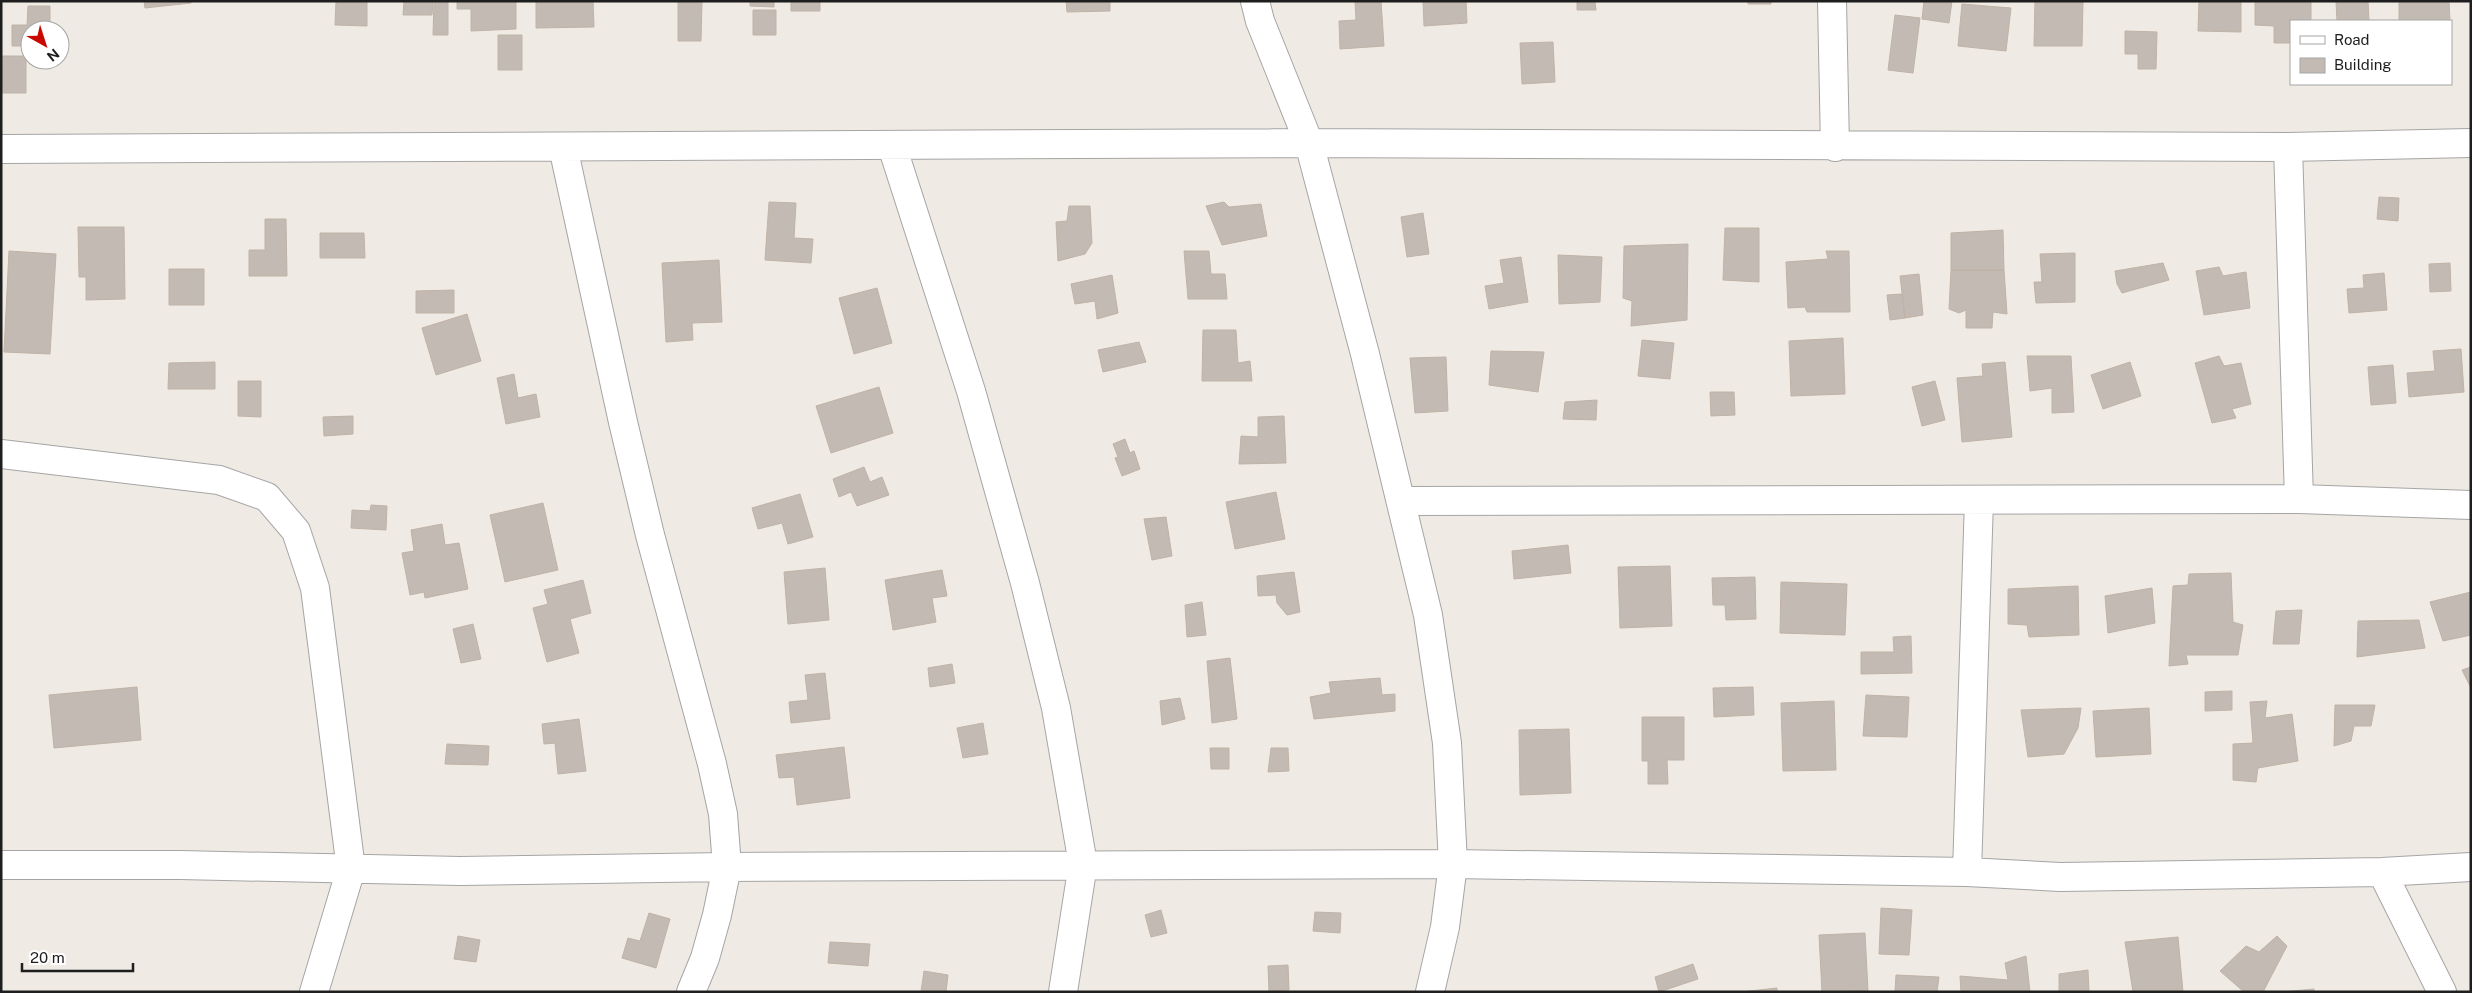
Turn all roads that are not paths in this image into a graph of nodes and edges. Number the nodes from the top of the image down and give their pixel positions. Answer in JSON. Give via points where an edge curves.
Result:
{"nodes":[{"id":1,"x":1255,"y":1,"type":"edge"},
{"id":2,"x":1832,"y":1,"type":"edge"},
{"id":3,"x":1309,"y":143,"type":"junction"},
{"id":4,"x":2471,"y":143,"type":"edge"},
{"id":5,"x":892,"y":146,"type":"junction"},
{"id":6,"x":563,"y":147,"type":"junction"},
{"id":7,"x":1835,"y":147,"type":"junction"},
{"id":8,"x":2288,"y":147,"type":"junction"},
{"id":9,"x":1,"y":149,"type":"edge"},
{"id":10,"x":1,"y":454,"type":"edge"},
{"id":11,"x":2299,"y":499,"type":"junction"},
{"id":12,"x":1979,"y":500,"type":"junction"},
{"id":13,"x":1402,"y":501,"type":"junction"},
{"id":14,"x":2471,"y":505,"type":"edge"},
{"id":15,"x":1083,"y":864,"type":"junction"},
{"id":16,"x":1453,"y":864,"type":"junction"},
{"id":17,"x":1,"y":865,"type":"edge"},
{"id":18,"x":727,"y":866,"type":"junction"},
{"id":19,"x":2471,"y":867,"type":"edge"},
{"id":20,"x":351,"y":869,"type":"junction"},
{"id":21,"x":1967,"y":872,"type":"junction"},
{"id":22,"x":2382,"y":872,"type":"junction"},
{"id":23,"x":314,"y":992,"type":"edge"},
{"id":24,"x":691,"y":992,"type":"edge"},
{"id":25,"x":1063,"y":992,"type":"edge"},
{"id":26,"x":1430,"y":992,"type":"edge"},
{"id":27,"x":2442,"y":992,"type":"edge"}],
"edges":[{"from":1,"to":3,"type":"street"},
{"from":2,"to":7,"type":"street"},
{"from":3,"to":5,"type":"street"},
{"from":3,"to":7,"type":"street"},
{"from":3,"to":13,"type":"street"},
{"from":4,"to":8,"type":"street"},
{"from":5,"to":6,"type":"street"},
{"from":5,"to":15,"type":"street","via":[[971,391],[1025,583],[1056,708]]},
{"from":6,"to":9,"type":"street"},
{"from":6,"to":18,"type":"street","via":[[627,441],[712,764],[723,814]]},
{"from":7,"to":8,"type":"street"},
{"from":8,"to":11,"type":"street"},
{"from":10,"to":20,"type":"street","via":[[218,480],[267,497],[296,531],[315,588]]},
{"from":11,"to":12,"type":"street"},
{"from":11,"to":14,"type":"street"},
{"from":12,"to":13,"type":"street"},
{"from":12,"to":21,"type":"street"},
{"from":13,"to":16,"type":"street","via":[[1428,615],[1447,743]]},
{"from":15,"to":16,"type":"street"},
{"from":15,"to":18,"type":"street"},
{"from":15,"to":25,"type":"street"},
{"from":16,"to":21,"type":"street"},
{"from":16,"to":26,"type":"street","via":[[1445,927]]},
{"from":17,"to":20,"type":"street"},
{"from":18,"to":20,"type":"street","via":[[460,871]]},
{"from":18,"to":24,"type":"street","via":[[718,915]]},
{"from":19,"to":22,"type":"street"},
{"from":20,"to":23,"type":"street"},
{"from":21,"to":22,"type":"street","via":[[2060,877]]},
{"from":22,"to":27,"type":"street"}]}
